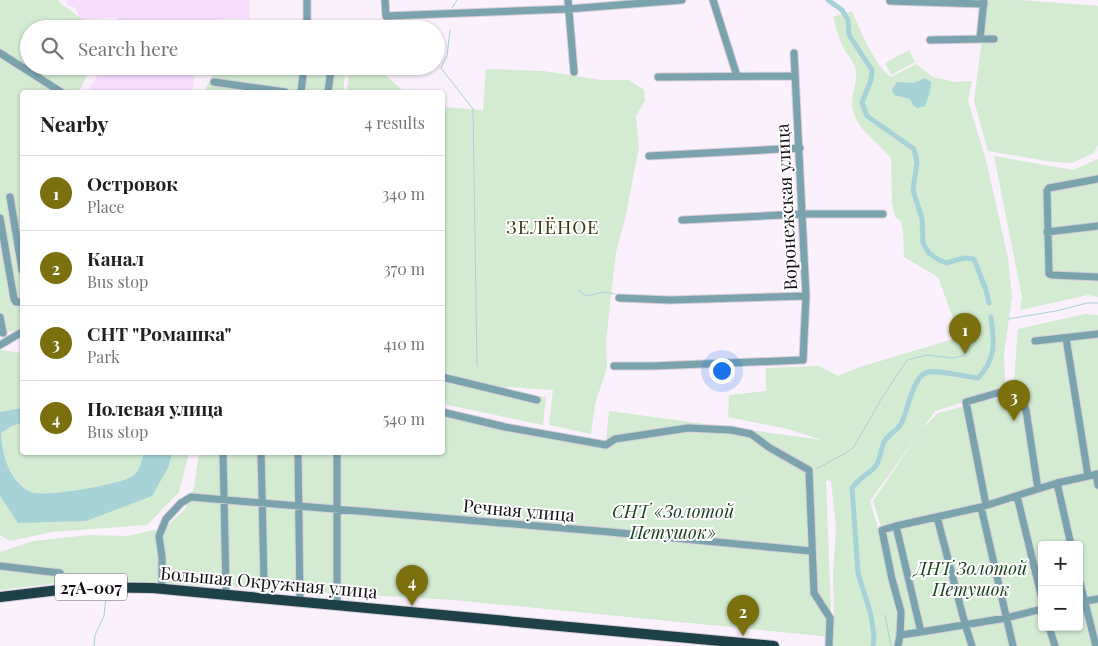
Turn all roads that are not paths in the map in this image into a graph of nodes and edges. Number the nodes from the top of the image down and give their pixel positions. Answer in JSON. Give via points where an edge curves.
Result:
{"nodes":[{"id":1,"x":307,"y":0,"type":"edge"},
{"id":2,"x":385,"y":0,"type":"edge"},
{"id":3,"x":568,"y":0,"type":"edge"},
{"id":4,"x":682,"y":0,"type":"edge"},
{"id":5,"x":713,"y":0,"type":"edge"},
{"id":6,"x":890,"y":1,"type":"dead end"},
{"id":7,"x":984,"y":2,"type":"edge"},
{"id":8,"x":568,"y":9,"type":"junction"},
{"id":9,"x":307,"y":20,"type":"edge"},
{"id":10,"x":980,"y":38,"type":"junction"},
{"id":11,"x":994,"y":39,"type":"dead end"},
{"id":12,"x":930,"y":40,"type":"dead end"},
{"id":13,"x":0,"y":52,"type":"edge"},
{"id":14,"x":794,"y":53,"type":"dead end"},
{"id":15,"x":20,"y":65,"type":"edge"},
{"id":16,"x":574,"y":72,"type":"dead end"},
{"id":17,"x":34,"y":75,"type":"edge"},
{"id":18,"x":303,"y":75,"type":"edge"},
{"id":19,"x":330,"y":75,"type":"edge"},
{"id":20,"x":737,"y":76,"type":"junction"},
{"id":21,"x":795,"y":76,"type":"junction"},
{"id":22,"x":658,"y":77,"type":"dead end"},
{"id":23,"x":214,"y":82,"type":"dead end"},
{"id":24,"x":57,"y":90,"type":"edge"},
{"id":25,"x":271,"y":90,"type":"edge"},
{"id":26,"x":301,"y":90,"type":"edge"},
{"id":27,"x":328,"y":90,"type":"edge"},
{"id":28,"x":800,"y":148,"type":"junction"},
{"id":29,"x":649,"y":156,"type":"dead end"},
{"id":30,"x":1098,"y":179,"type":"edge"},
{"id":31,"x":10,"y":197,"type":"dead end"},
{"id":32,"x":802,"y":214,"type":"junction"},
{"id":33,"x":883,"y":214,"type":"dead end"},
{"id":34,"x":0,"y":218,"type":"edge"},
{"id":35,"x":682,"y":220,"type":"dead end"},
{"id":36,"x":1098,"y":226,"type":"edge"},
{"id":37,"x":1047,"y":232,"type":"junction"},
{"id":38,"x":20,"y":258,"type":"edge"},
{"id":39,"x":1098,"y":277,"type":"edge"},
{"id":40,"x":806,"y":296,"type":"junction"},
{"id":41,"x":619,"y":298,"type":"dead end"},
{"id":42,"x":20,"y":302,"type":"edge"},
{"id":43,"x":0,"y":317,"type":"edge"},
{"id":44,"x":20,"y":333,"type":"edge"},
{"id":45,"x":1,"y":334,"type":"edge"},
{"id":46,"x":1098,"y":334,"type":"edge"},
{"id":47,"x":1066,"y":338,"type":"junction"},
{"id":48,"x":1036,"y":342,"type":"dead end"},
{"id":49,"x":3,"y":343,"type":"edge"},
{"id":50,"x":614,"y":366,"type":"dead end"},
{"id":51,"x":445,"y":378,"type":"edge"},
{"id":52,"x":537,"y":400,"type":"dead end"},
{"id":53,"x":445,"y":413,"type":"edge"},
{"id":54,"x":223,"y":455,"type":"edge"},
{"id":55,"x":260,"y":455,"type":"edge"},
{"id":56,"x":298,"y":455,"type":"edge"},
{"id":57,"x":337,"y":455,"type":"edge"},
{"id":58,"x":1097,"y":474,"type":"edge"},
{"id":59,"x":1088,"y":476,"type":"junction"},
{"id":60,"x":1057,"y":483,"type":"junction"},
{"id":61,"x":1098,"y":485,"type":"edge"},
{"id":62,"x":1038,"y":489,"type":"junction"},
{"id":63,"x":1017,"y":496,"type":"junction"},
{"id":64,"x":224,"y":500,"type":"junction"},
{"id":65,"x":262,"y":504,"type":"junction"},
{"id":66,"x":983,"y":506,"type":"junction"},
{"id":67,"x":299,"y":507,"type":"junction"},
{"id":68,"x":338,"y":510,"type":"junction"},
{"id":69,"x":937,"y":517,"type":"junction"},
{"id":70,"x":896,"y":526,"type":"junction"},
{"id":71,"x":1070,"y":541,"type":"edge"},
{"id":72,"x":811,"y":551,"type":"junction"},
{"id":73,"x":0,"y":566,"type":"edge"},
{"id":74,"x":60,"y":573,"type":"dead end"},
{"id":75,"x":264,"y":582,"type":"dead end"},
{"id":76,"x":1039,"y":586,"type":"edge"},
{"id":77,"x":162,"y":589,"type":"junction"},
{"id":78,"x":226,"y":590,"type":"dead end"},
{"id":79,"x":12,"y":596,"type":"junction"},
{"id":80,"x":0,"y":598,"type":"edge"},
{"id":81,"x":1098,"y":599,"type":"edge"},
{"id":82,"x":300,"y":601,"type":"junction"},
{"id":83,"x":1083,"y":602,"type":"edge"},
{"id":84,"x":0,"y":603,"type":"edge"},
{"id":85,"x":337,"y":605,"type":"junction"},
{"id":86,"x":1083,"y":605,"type":"edge"},
{"id":87,"x":1038,"y":610,"type":"edge"},
{"id":88,"x":1006,"y":618,"type":"junction"},
{"id":89,"x":964,"y":624,"type":"junction"},
{"id":90,"x":1050,"y":631,"type":"edge"},
{"id":91,"x":921,"y":632,"type":"junction"},
{"id":92,"x":900,"y":635,"type":"junction"},
{"id":93,"x":774,"y":646,"type":"edge"},
{"id":94,"x":829,"y":646,"type":"edge"},
{"id":95,"x":898,"y":646,"type":"edge"},
{"id":96,"x":972,"y":646,"type":"edge"},
{"id":97,"x":1013,"y":646,"type":"edge"},
{"id":98,"x":1054,"y":646,"type":"edge"},
{"id":99,"x":1096,"y":646,"type":"edge"}],
"edges":[{"from":1,"to":9,"type":"street"},
{"from":2,"to":8,"type":"street","via":[[386,16]]},
{"from":3,"to":8,"type":"street"},
{"from":4,"to":8,"type":"street"},
{"from":5,"to":20,"type":"street"},
{"from":6,"to":7,"type":"street"},
{"from":7,"to":10,"type":"street"},
{"from":8,"to":16,"type":"street"},
{"from":10,"to":11,"type":"street"},
{"from":10,"to":12,"type":"street"},
{"from":13,"to":15,"type":"street"},
{"from":14,"to":21,"type":"street","name":"Воронежская улица"},
{"from":17,"to":24,"type":"street"},
{"from":18,"to":26,"type":"street"},
{"from":19,"to":27,"type":"street"},
{"from":20,"to":21,"type":"street"},
{"from":20,"to":22,"type":"street"},
{"from":21,"to":28,"type":"street","name":"Воронежская улица"},
{"from":23,"to":25,"type":"street"},
{"from":28,"to":29,"type":"street"},
{"from":28,"to":32,"type":"street","name":"Воронежская улица"},
{"from":30,"to":37,"type":"street","via":[[1049,188]]},
{"from":31,"to":38,"type":"street"},
{"from":32,"to":33,"type":"street"},
{"from":32,"to":35,"type":"street"},
{"from":32,"to":40,"type":"street","name":"Воронежская улица"},
{"from":34,"to":42,"type":"street","via":[[14,299]]},
{"from":36,"to":37,"type":"street"},
{"from":37,"to":39,"type":"street","via":[[1049,274]]},
{"from":40,"to":41,"type":"street","via":[[670,300]]},
{"from":40,"to":50,"type":"street","name":"Воронежская улица","via":[[803,360]]},
{"from":43,"to":45,"type":"street"},
{"from":44,"to":49,"type":"street"},
{"from":45,"to":49,"type":"street"},
{"from":46,"to":47,"type":"street"},
{"from":47,"to":48,"type":"street"},
{"from":47,"to":59,"type":"street"},
{"from":51,"to":52,"type":"street"},
{"from":53,"to":72,"type":"street","via":[[606,445],[615,439],[688,428],[751,434],[809,470]]},
{"from":54,"to":64,"type":"street"},
{"from":55,"to":65,"type":"street"},
{"from":56,"to":67,"type":"street"},
{"from":57,"to":68,"type":"street"},
{"from":58,"to":59,"type":"street"},
{"from":58,"to":61,"type":"street"},
{"from":59,"to":60,"type":"street"},
{"from":60,"to":62,"type":"street"},
{"from":60,"to":71,"type":"street"},
{"from":62,"to":63,"type":"street"},
{"from":62,"to":66,"type":"street","via":[[1024,401],[1011,389],[966,402]]},
{"from":63,"to":66,"type":"street"},
{"from":63,"to":76,"type":"street"},
{"from":64,"to":65,"type":"street","name":"Речная улица"},
{"from":64,"to":77,"type":"street","name":"Речная улица","via":[[191,497],[166,519],[159,536]]},
{"from":64,"to":78,"type":"street"},
{"from":65,"to":67,"type":"street","name":"Речная улица"},
{"from":65,"to":75,"type":"street"},
{"from":66,"to":69,"type":"street"},
{"from":66,"to":88,"type":"street"},
{"from":67,"to":68,"type":"street","name":"Речная улица"},
{"from":67,"to":82,"type":"street"},
{"from":68,"to":72,"type":"street","name":"Речная улица"},
{"from":68,"to":85,"type":"street"},
{"from":69,"to":70,"type":"street"},
{"from":69,"to":89,"type":"street"},
{"from":70,"to":91,"type":"street"},
{"from":70,"to":92,"type":"street","via":[[882,530],[900,612]]},
{"from":72,"to":94,"type":"street","via":[[814,593],[830,618]]},
{"from":73,"to":74,"type":"street"},
{"from":77,"to":79,"type":"highway","name":"Большая Окружная улица","number":"27А-007","via":[[84,587]]},
{"from":77,"to":82,"type":"highway","name":"Большая Окружная улица","number":"27А-007"},
{"from":79,"to":80,"type":"highway","name":"Большая Окружная улица","number":"27А-007"},
{"from":79,"to":84,"type":"street"},
{"from":81,"to":83,"type":"street"},
{"from":82,"to":85,"type":"highway","name":"Большая Окружная улица","number":"27А-007"},
{"from":85,"to":93,"type":"highway","name":"Большая Окружная улица","number":"27А-007"},
{"from":86,"to":99,"type":"street"},
{"from":87,"to":88,"type":"street"},
{"from":88,"to":89,"type":"street"},
{"from":88,"to":97,"type":"street"},
{"from":89,"to":91,"type":"street"},
{"from":89,"to":96,"type":"street"},
{"from":90,"to":98,"type":"street"},
{"from":91,"to":92,"type":"street"},
{"from":92,"to":95,"type":"street"}]}
